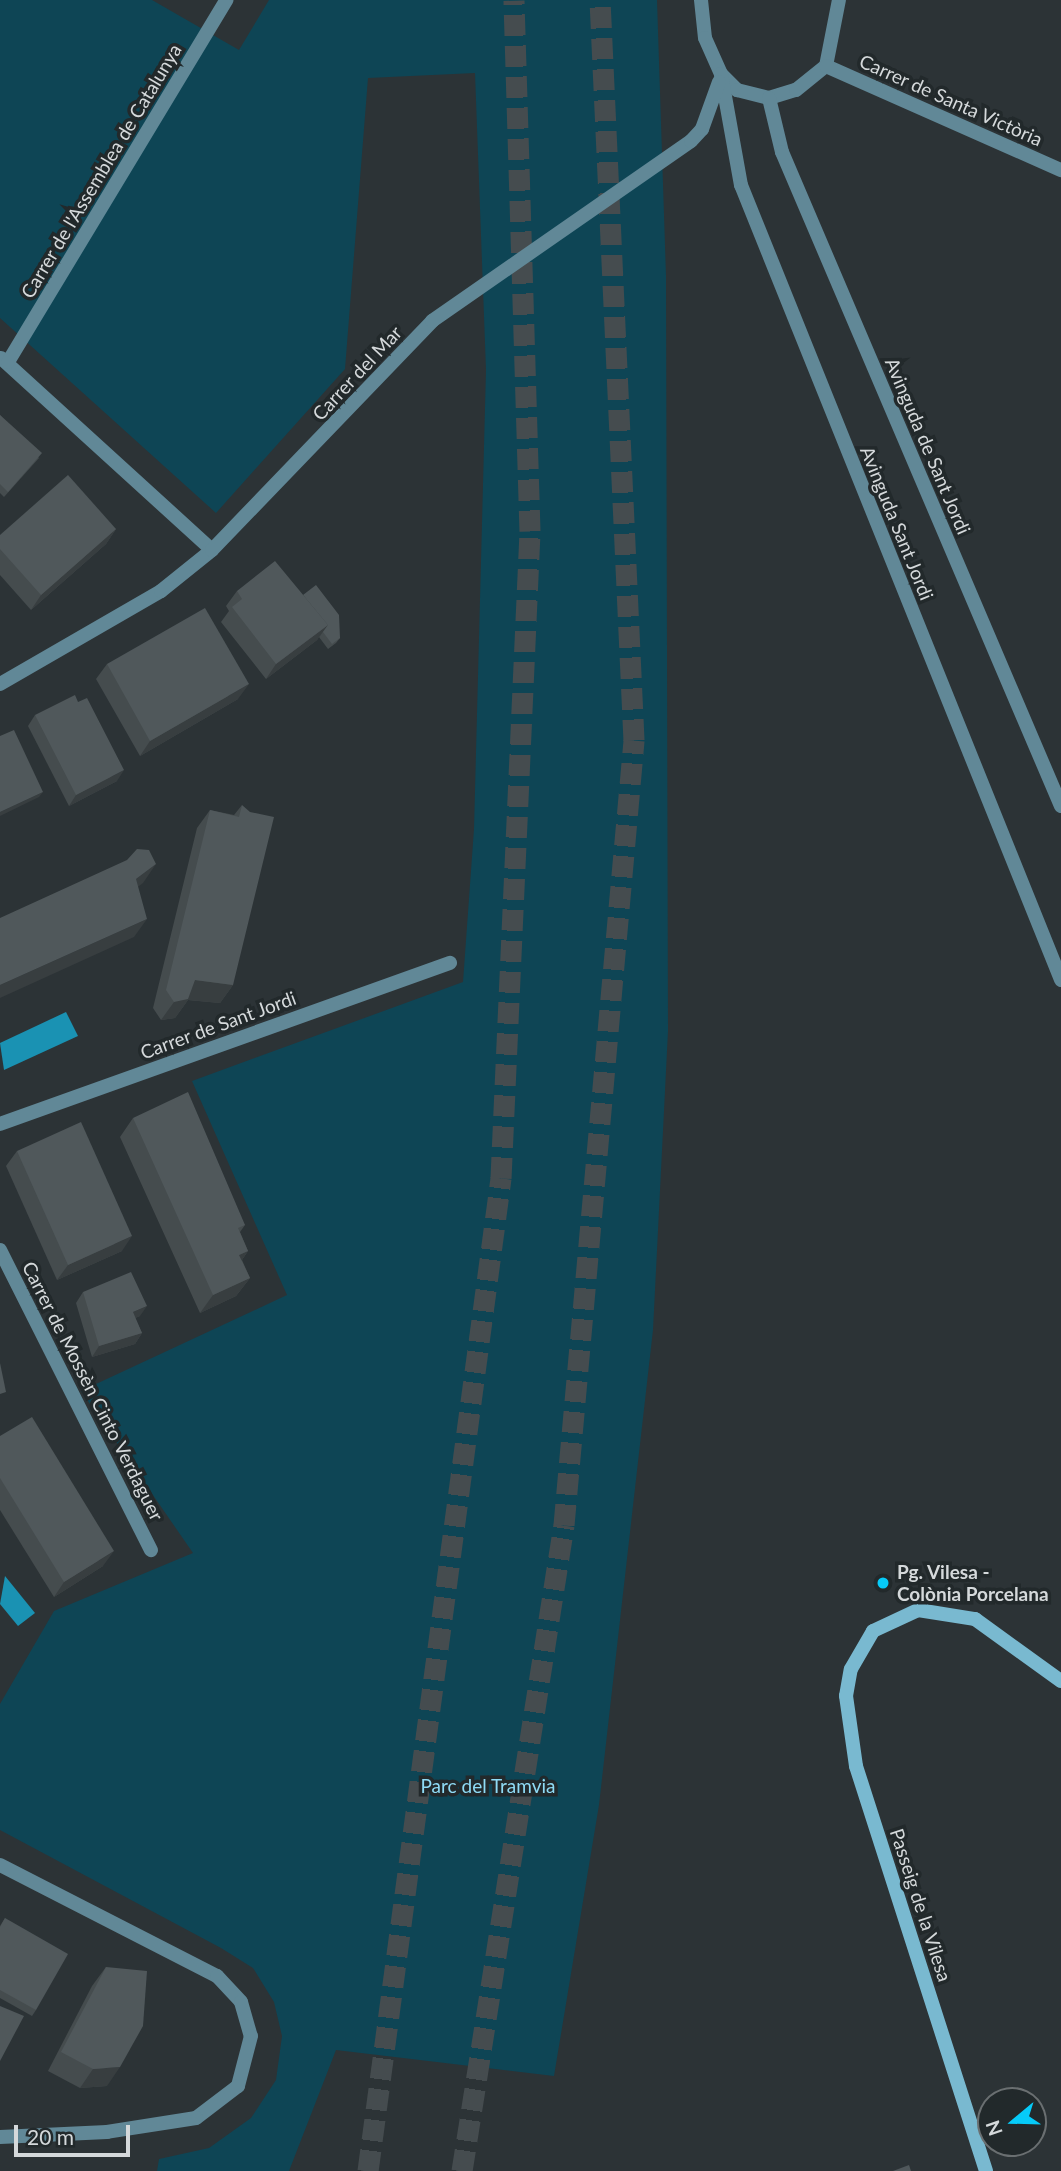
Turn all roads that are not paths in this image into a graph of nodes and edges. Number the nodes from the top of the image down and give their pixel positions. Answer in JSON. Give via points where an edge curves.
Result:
{"nodes":[{"id":1,"x":226,"y":0,"type":"edge"},
{"id":2,"x":701,"y":0,"type":"edge"},
{"id":3,"x":839,"y":0,"type":"edge"},
{"id":4,"x":826,"y":66,"type":"junction"},
{"id":5,"x":721,"y":74,"type":"junction"},
{"id":6,"x":769,"y":98,"type":"junction"},
{"id":7,"x":1061,"y":170,"type":"edge"},
{"id":8,"x":4,"y":360,"type":"edge"},
{"id":9,"x":212,"y":550,"type":"junction"},
{"id":10,"x":0,"y":684,"type":"edge"},
{"id":11,"x":1061,"y":806,"type":"edge"},
{"id":12,"x":450,"y":962,"type":"dead end"},
{"id":13,"x":1061,"y":980,"type":"edge"},
{"id":14,"x":0,"y":1124,"type":"edge"},
{"id":15,"x":0,"y":1250,"type":"edge"},
{"id":16,"x":151,"y":1550,"type":"dead end"},
{"id":17,"x":1061,"y":1681,"type":"edge"},
{"id":18,"x":0,"y":1865,"type":"edge"},
{"id":19,"x":0,"y":2137,"type":"edge"},
{"id":20,"x":986,"y":2171,"type":"edge"}],
"edges":[{"from":1,"to":8,"type":"street","name":"Carrer de l'Assemblea de Catalunya"},
{"from":2,"to":5,"type":"street","name":"Avinguda Sant Jordi","via":[[705,38]]},
{"from":3,"to":4,"type":"street"},
{"from":4,"to":6,"type":"street","via":[[796,90]]},
{"from":4,"to":7,"type":"street","name":"Carrer de Santa Victòria"},
{"from":5,"to":6,"type":"street","via":[[737,90]]},
{"from":5,"to":9,"type":"street","name":"Carrer del Mar","via":[[702,129],[691,141],[432,321]]},
{"from":5,"to":13,"type":"street","name":"Avinguda Sant Jordi","via":[[741,185]]},
{"from":6,"to":11,"type":"street","name":"Avinguda de Sant Jordi","via":[[782,152]]},
{"from":8,"to":9,"type":"street"},
{"from":9,"to":10,"type":"street","name":"Carrer del Mar","via":[[161,591]]},
{"from":12,"to":14,"type":"street","name":"Carrer de Sant Jordi"},
{"from":15,"to":16,"type":"street","name":"Carrer de Mossèn Cinto Verdaguer"},
{"from":17,"to":20,"type":"street","name":"Passeig de la Vilesa","via":[[975,1619],[944,1609],[893,1618],[860,1649],[846,1696],[856,1766]]},
{"from":18,"to":19,"type":"street","via":[[230,1987],[248,2018],[251,2053],[226,2100],[196,2118],[107,2132]]}]}
